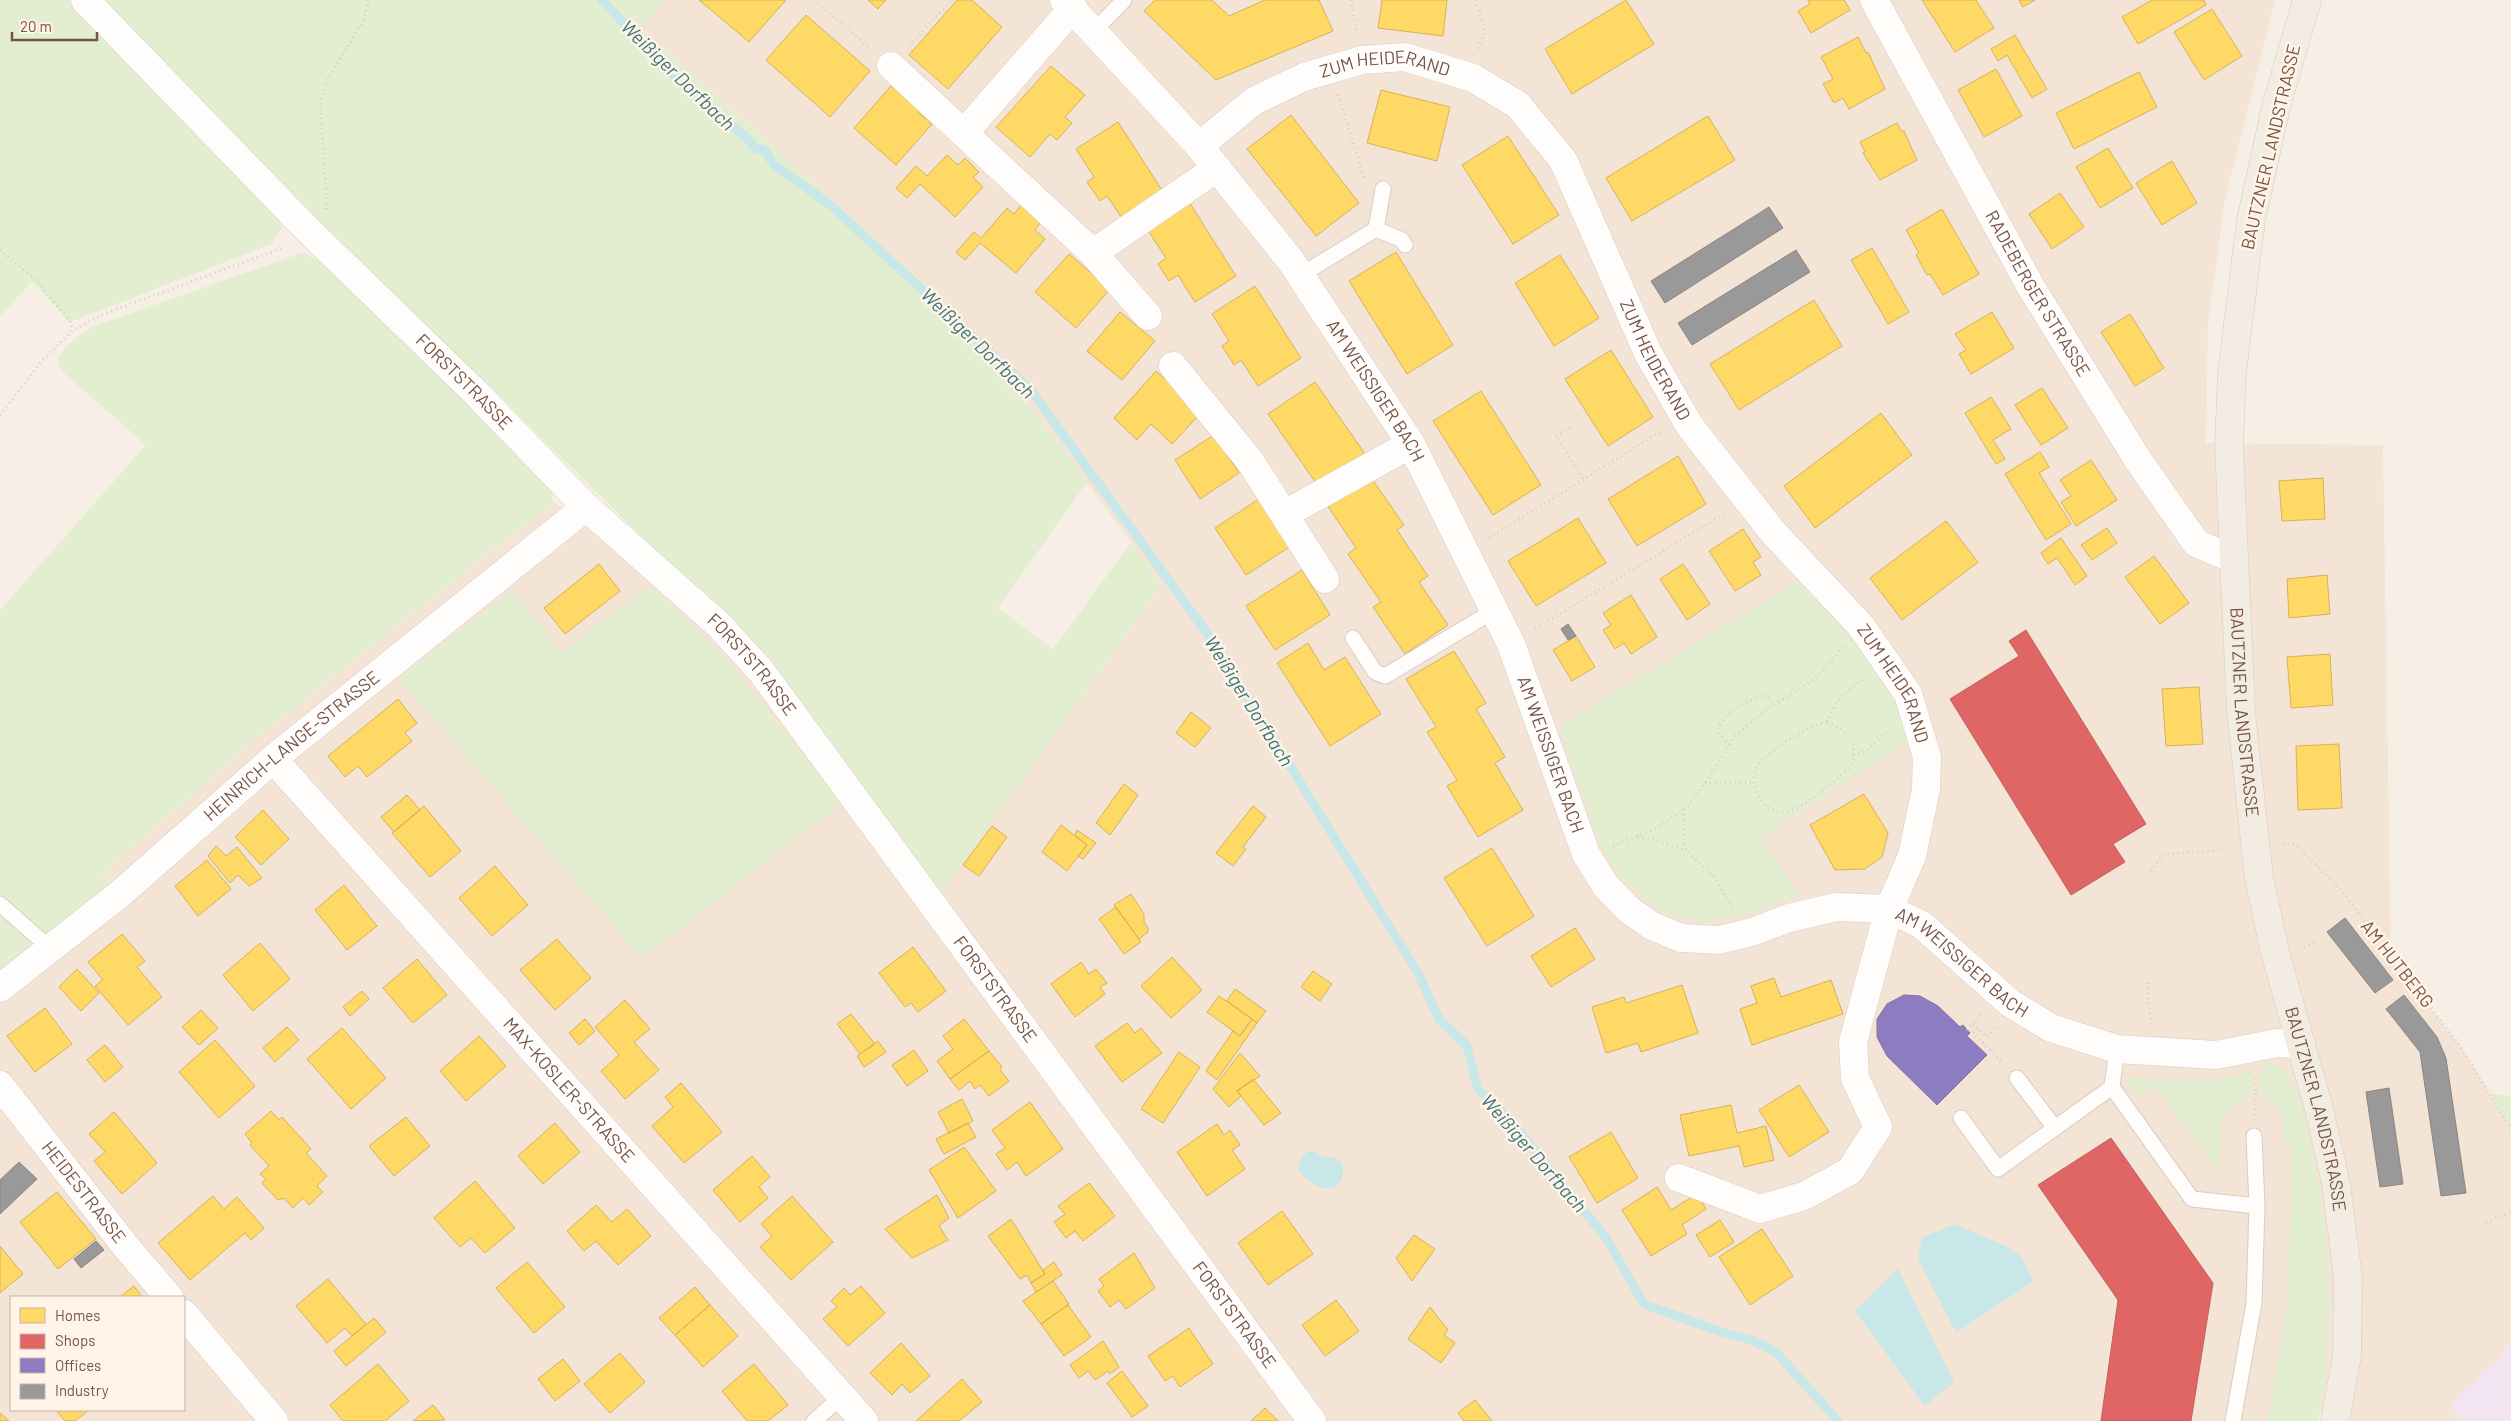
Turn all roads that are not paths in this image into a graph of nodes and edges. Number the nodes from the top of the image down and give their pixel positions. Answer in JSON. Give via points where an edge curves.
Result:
{"nodes":[{"id":1,"x":85,"y":0,"type":"edge"},
{"id":2,"x":1124,"y":0,"type":"edge"},
{"id":3,"x":1874,"y":0,"type":"edge"},
{"id":4,"x":2307,"y":0,"type":"edge"},
{"id":5,"x":1068,"y":4,"type":"edge"},
{"id":6,"x":1094,"y":31,"type":"junction"},
{"id":7,"x":891,"y":66,"type":"road end"},
{"id":8,"x":964,"y":133,"type":"junction"},
{"id":9,"x":1199,"y":146,"type":"junction"},
{"id":10,"x":1217,"y":168,"type":"junction"},
{"id":11,"x":1383,"y":189,"type":"dead end"},
{"id":12,"x":1376,"y":229,"type":"junction"},
{"id":13,"x":1405,"y":245,"type":"dead end"},
{"id":14,"x":1094,"y":253,"type":"junction"},
{"id":15,"x":1301,"y":275,"type":"junction"},
{"id":16,"x":1148,"y":316,"type":"dead end"},
{"id":17,"x":1173,"y":366,"type":"dead end"},
{"id":18,"x":1411,"y":444,"type":"junction"},
{"id":19,"x":586,"y":507,"type":"junction"},
{"id":20,"x":1285,"y":514,"type":"junction"},
{"id":21,"x":2221,"y":555,"type":"junction"},
{"id":22,"x":1325,"y":579,"type":"dead end"},
{"id":23,"x":1495,"y":610,"type":"junction"},
{"id":24,"x":1353,"y":638,"type":"dead end"},
{"id":25,"x":273,"y":759,"type":"junction"},
{"id":26,"x":0,"y":904,"type":"edge"},
{"id":27,"x":1890,"y":909,"type":"junction"},
{"id":28,"x":50,"y":949,"type":"junction"},
{"id":29,"x":0,"y":988,"type":"edge"},
{"id":30,"x":2301,"y":1044,"type":"junction"},
{"id":31,"x":2116,"y":1049,"type":"junction"},
{"id":32,"x":2012,"y":1073,"type":"road end"},
{"id":33,"x":0,"y":1085,"type":"edge"},
{"id":34,"x":2112,"y":1087,"type":"junction"},
{"id":35,"x":1961,"y":1118,"type":"dead end"},
{"id":36,"x":2055,"y":1128,"type":"junction"},
{"id":37,"x":2254,"y":1136,"type":"road end"},
{"id":38,"x":1679,"y":1178,"type":"dead end"},
{"id":39,"x":2257,"y":1206,"type":"junction"},
{"id":40,"x":169,"y":1296,"type":"edge"},
{"id":41,"x":185,"y":1315,"type":"edge"},
{"id":42,"x":842,"y":1396,"type":"junction"},
{"id":43,"x":274,"y":1421,"type":"edge"},
{"id":44,"x":814,"y":1421,"type":"edge"},
{"id":45,"x":864,"y":1421,"type":"edge"},
{"id":46,"x":1312,"y":1421,"type":"edge"},
{"id":47,"x":2232,"y":1421,"type":"edge"},
{"id":48,"x":2335,"y":1421,"type":"edge"}],
"edges":[{"from":1,"to":19,"type":"street","name":"FORSTSTRASSE","via":[[312,235],[476,392]]},
{"from":2,"to":6,"type":"lane"},
{"from":3,"to":21,"type":"street","name":"RADEBERGER STRASSE","via":[[2031,287],[2138,460],[2196,542]]},
{"from":4,"to":21,"type":"main road","name":"BAUTZNER LANDSTRASSE","via":[[2251,220],[2232,373]]},
{"from":5,"to":6,"type":"street","name":"AM WEISSIGER BACH"},
{"from":5,"to":8,"type":"street"},
{"from":6,"to":9,"type":"street","name":"AM WEISSIGER BACH"},
{"from":7,"to":8,"type":"street"},
{"from":8,"to":14,"type":"street"},
{"from":9,"to":10,"type":"street","name":"AM WEISSIGER BACH"},
{"from":9,"to":27,"type":"street","name":"ZUM HEIDERAND","via":[[1254,101],[1304,77],[1362,60],[1405,58],[1461,74],[1518,105],[1563,160],[1648,354],[1684,418],[1746,500],[1859,624],[1908,694],[1927,756],[1926,789],[1912,856]]},
{"from":10,"to":14,"type":"street"},
{"from":10,"to":15,"type":"street","name":"AM WEISSIGER BACH"},
{"from":11,"to":12,"type":"lane"},
{"from":12,"to":13,"type":"lane","via":[[1402,240]]},
{"from":12,"to":15,"type":"lane"},
{"from":14,"to":16,"type":"street"},
{"from":15,"to":18,"type":"street","name":"AM WEISSIGER BACH"},
{"from":17,"to":20,"type":"street","via":[[1250,461]]},
{"from":18,"to":20,"type":"street"},
{"from":18,"to":23,"type":"street","name":"AM WEISSIGER BACH"},
{"from":19,"to":25,"type":"street","name":"HEINRICH-LANGE-STRASSE"},
{"from":19,"to":46,"type":"street","name":"FORSTSTRASSE","via":[[719,625],[761,671]]},
{"from":20,"to":22,"type":"street"},
{"from":21,"to":30,"type":"main road","name":"BAUTZNER LANDSTRASSE","via":[[2259,878],[2275,952]]},
{"from":23,"to":24,"type":"lane","via":[[1386,676],[1375,672]]},
{"from":23,"to":27,"type":"street","name":"AM WEISSIGER BACH","via":[[1511,644],[1586,854],[1604,885],[1629,910],[1652,926],[1681,938],[1718,940],[1836,907]]},
{"from":25,"to":28,"type":"street","name":"HEINRICH-LANGE-STRASSE","via":[[121,893]]},
{"from":25,"to":42,"type":"street","name":"MAX-KOSLER-STRASSE"},
{"from":26,"to":28,"type":"lane"},
{"from":27,"to":31,"type":"street","name":"AM WEISSIGER BACH","via":[[1922,925],[2010,1003],[2050,1028]]},
{"from":27,"to":38,"type":"street","name":"ZUM HEIDERAND","via":[[1853,1042],[1854,1078],[1878,1127],[1850,1171],[1804,1196],[1760,1209]]},
{"from":28,"to":29,"type":"street","name":"HEINRICH-LANGE-STRASSE"},
{"from":30,"to":31,"type":"street","name":"AM WEISSIGER BACH","via":[[2277,1043],[2216,1055]]},
{"from":30,"to":48,"type":"main road","name":"BAUTZNER LANDSTRASSE","via":[[2320,1109],[2336,1184],[2348,1278],[2347,1355]]},
{"from":31,"to":34,"type":"lane"},
{"from":32,"to":36,"type":"lane"},
{"from":33,"to":40,"type":"street","name":"HEIDESTRASSE"},
{"from":34,"to":36,"type":"lane"},
{"from":34,"to":39,"type":"lane","via":[[2192,1199]]},
{"from":35,"to":36,"type":"lane","via":[[1998,1169]]},
{"from":37,"to":39,"type":"lane"},
{"from":39,"to":47,"type":"lane","via":[[2254,1303]]},
{"from":41,"to":43,"type":"street"},
{"from":42,"to":44,"type":"lane"},
{"from":42,"to":45,"type":"street","name":"MAX-KOSLER-STRASSE"}]}
